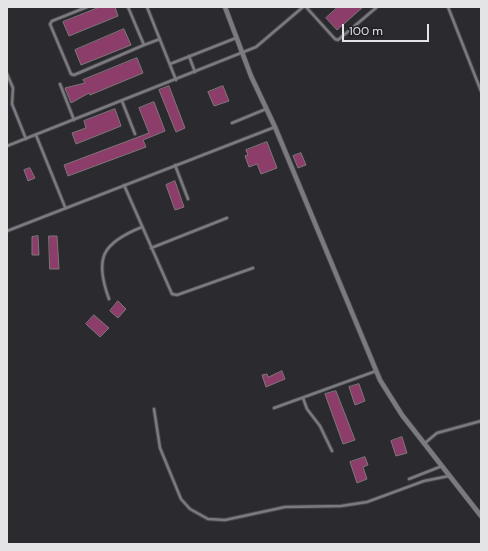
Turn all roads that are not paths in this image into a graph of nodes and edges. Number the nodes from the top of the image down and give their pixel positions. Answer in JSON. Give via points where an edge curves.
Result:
{"nodes":[{"id":1,"x":87,"y":7,"type":"edge"},
{"id":2,"x":128,"y":7,"type":"edge"},
{"id":3,"x":147,"y":7,"type":"edge"},
{"id":4,"x":225,"y":7,"type":"edge"},
{"id":5,"x":303,"y":7,"type":"edge"},
{"id":6,"x":306,"y":7,"type":"edge"},
{"id":7,"x":377,"y":7,"type":"edge"},
{"id":8,"x":448,"y":7,"type":"edge"},
{"id":9,"x":237,"y":37,"type":"junction"},
{"id":10,"x":160,"y":38,"type":"junction"},
{"id":11,"x":144,"y":45,"type":"junction"},
{"id":12,"x":243,"y":53,"type":"junction"},
{"id":13,"x":189,"y":56,"type":"junction"},
{"id":14,"x":170,"y":64,"type":"junction"},
{"id":15,"x":195,"y":72,"type":"junction"},
{"id":16,"x":7,"y":74,"type":"edge"},
{"id":17,"x":176,"y":80,"type":"junction"},
{"id":18,"x":60,"y":84,"type":"dead end"},
{"id":19,"x":481,"y":91,"type":"edge"},
{"id":20,"x":122,"y":101,"type":"junction"},
{"id":21,"x":266,"y":109,"type":"junction"},
{"id":22,"x":74,"y":120,"type":"junction"},
{"id":23,"x":232,"y":123,"type":"dead end"},
{"id":24,"x":275,"y":127,"type":"junction"},
{"id":25,"x":135,"y":134,"type":"dead end"},
{"id":26,"x":36,"y":135,"type":"junction"},
{"id":27,"x":26,"y":139,"type":"junction"},
{"id":28,"x":7,"y":146,"type":"edge"},
{"id":29,"x":175,"y":165,"type":"junction"},
{"id":30,"x":124,"y":185,"type":"junction"},
{"id":31,"x":188,"y":199,"type":"dead end"},
{"id":32,"x":65,"y":207,"type":"junction"},
{"id":33,"x":227,"y":218,"type":"dead end"},
{"id":34,"x":142,"y":227,"type":"junction"},
{"id":35,"x":7,"y":231,"type":"edge"},
{"id":36,"x":151,"y":248,"type":"junction"},
{"id":37,"x":253,"y":268,"type":"dead end"},
{"id":38,"x":110,"y":299,"type":"dead end"},
{"id":39,"x":376,"y":371,"type":"junction"},
{"id":40,"x":303,"y":398,"type":"junction"},
{"id":41,"x":274,"y":408,"type":"dead end"},
{"id":42,"x":154,"y":409,"type":"dead end"},
{"id":43,"x":481,"y":421,"type":"edge"},
{"id":44,"x":424,"y":444,"type":"junction"},
{"id":45,"x":332,"y":451,"type":"dead end"},
{"id":46,"x":442,"y":466,"type":"junction"},
{"id":47,"x":449,"y":476,"type":"junction"},
{"id":48,"x":409,"y":479,"type":"dead end"},
{"id":49,"x":481,"y":516,"type":"edge"}],
"edges":[{"from":1,"to":11,"type":"lane","via":[[50,24],[71,74],[74,75]]},
{"from":2,"to":11,"type":"lane"},
{"from":3,"to":10,"type":"lane"},
{"from":4,"to":9,"type":"street"},
{"from":5,"to":12,"type":"lane","via":[[262,44]]},
{"from":6,"to":7,"type":"lane","via":[[338,40]]},
{"from":8,"to":19,"type":"lane"},
{"from":9,"to":12,"type":"street"},
{"from":9,"to":13,"type":"lane"},
{"from":10,"to":11,"type":"lane"},
{"from":10,"to":14,"type":"lane"},
{"from":12,"to":15,"type":"lane"},
{"from":12,"to":21,"type":"street"},
{"from":13,"to":14,"type":"lane"},
{"from":13,"to":15,"type":"lane"},
{"from":14,"to":17,"type":"lane"},
{"from":15,"to":17,"type":"lane"},
{"from":16,"to":27,"type":"lane","via":[[13,88],[12,104]]},
{"from":17,"to":20,"type":"lane"},
{"from":18,"to":22,"type":"lane"},
{"from":20,"to":22,"type":"lane"},
{"from":20,"to":25,"type":"lane"},
{"from":21,"to":23,"type":"lane"},
{"from":21,"to":24,"type":"street"},
{"from":22,"to":26,"type":"lane"},
{"from":24,"to":29,"type":"lane"},
{"from":24,"to":39,"type":"street"},
{"from":26,"to":27,"type":"lane"},
{"from":26,"to":32,"type":"lane"},
{"from":27,"to":28,"type":"lane"},
{"from":29,"to":30,"type":"lane"},
{"from":29,"to":31,"type":"lane"},
{"from":30,"to":32,"type":"lane"},
{"from":30,"to":34,"type":"lane"},
{"from":32,"to":35,"type":"lane"},
{"from":33,"to":36,"type":"lane"},
{"from":34,"to":36,"type":"lane"},
{"from":34,"to":38,"type":"lane","via":[[117,238],[104,255],[102,274]]},
{"from":36,"to":37,"type":"lane","via":[[170,292],[174,295]]},
{"from":39,"to":40,"type":"lane"},
{"from":39,"to":44,"type":"street","via":[[402,415]]},
{"from":40,"to":41,"type":"lane"},
{"from":40,"to":45,"type":"lane"},
{"from":42,"to":47,"type":"lane","via":[[160,448],[182,499],[190,510],[208,519],[225,520],[285,507],[342,506],[367,502],[424,481]]},
{"from":43,"to":44,"type":"lane","via":[[437,433]]},
{"from":44,"to":46,"type":"street"},
{"from":46,"to":47,"type":"street"},
{"from":46,"to":48,"type":"lane"},
{"from":47,"to":49,"type":"street"}]}
